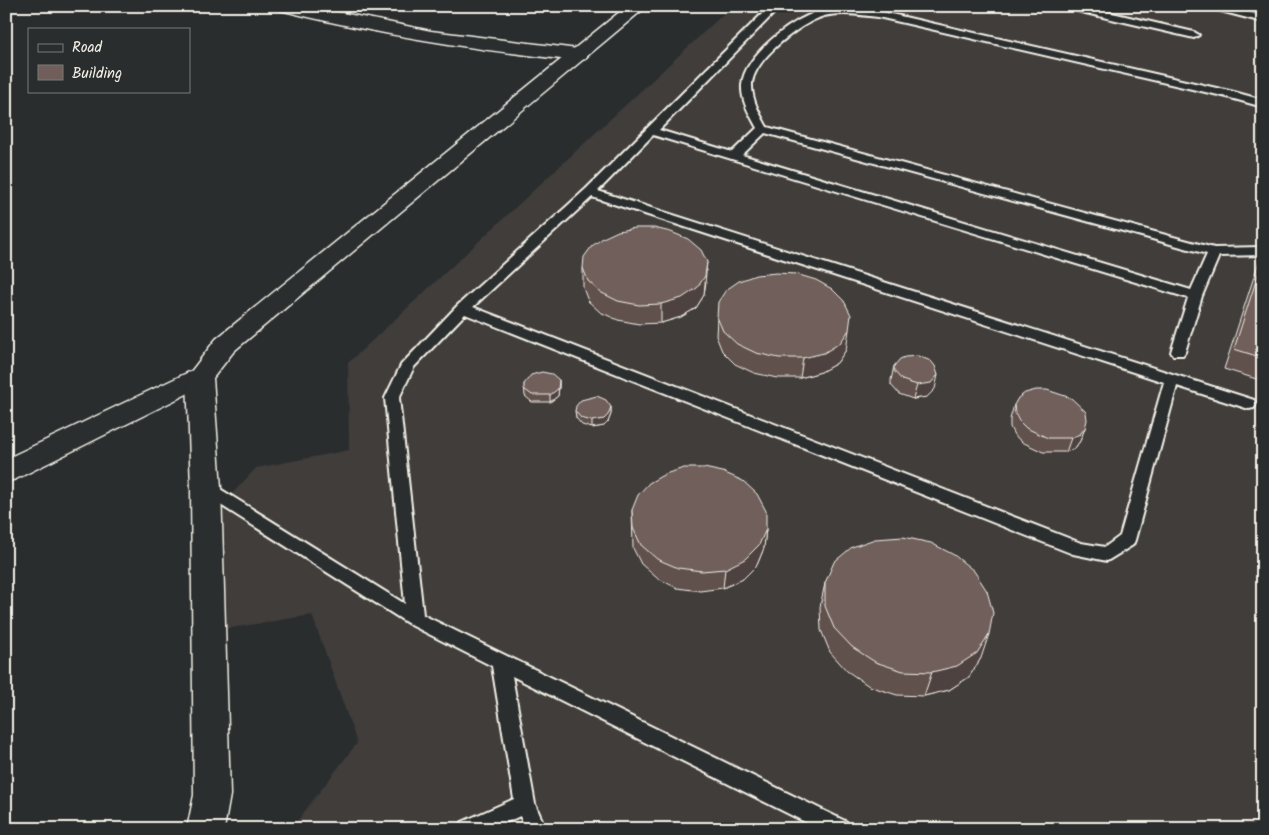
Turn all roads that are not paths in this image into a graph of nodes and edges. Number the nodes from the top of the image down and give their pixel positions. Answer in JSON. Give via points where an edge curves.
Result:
{"nodes":[{"id":1,"x":286,"y":6,"type":"edge"},
{"id":2,"x":638,"y":6,"type":"edge"},
{"id":3,"x":776,"y":6,"type":"edge"},
{"id":4,"x":1068,"y":6,"type":"edge"},
{"id":5,"x":1206,"y":6,"type":"edge"},
{"id":6,"x":1263,"y":18,"type":"edge"},
{"id":7,"x":1194,"y":35,"type":"dead end"},
{"id":8,"x":578,"y":55,"type":"junction"},
{"id":9,"x":1263,"y":104,"type":"edge"},
{"id":10,"x":763,"y":129,"type":"junction"},
{"id":11,"x":651,"y":131,"type":"junction"},
{"id":12,"x":734,"y":156,"type":"junction"},
{"id":13,"x":590,"y":192,"type":"junction"},
{"id":14,"x":1263,"y":251,"type":"edge"},
{"id":15,"x":1214,"y":252,"type":"junction"},
{"id":16,"x":1195,"y":296,"type":"junction"},
{"id":17,"x":463,"y":308,"type":"junction"},
{"id":18,"x":1178,"y":352,"type":"dead end"},
{"id":19,"x":200,"y":376,"type":"junction"},
{"id":20,"x":1172,"y":379,"type":"junction"},
{"id":21,"x":1249,"y":404,"type":"dead end"},
{"id":22,"x":6,"y":471,"type":"edge"},
{"id":23,"x":206,"y":488,"type":"junction"},
{"id":24,"x":415,"y":619,"type":"junction"},
{"id":25,"x":500,"y":660,"type":"junction"},
{"id":26,"x":524,"y":804,"type":"junction"},
{"id":27,"x":205,"y":829,"type":"edge"},
{"id":28,"x":469,"y":829,"type":"edge"},
{"id":29,"x":536,"y":829,"type":"edge"},
{"id":30,"x":840,"y":829,"type":"edge"}],
"edges":[{"from":1,"to":8,"type":"street","via":[[347,22],[469,44]]},
{"from":2,"to":8,"type":"street"},
{"from":3,"to":11,"type":"lane"},
{"from":4,"to":7,"type":"lane"},
{"from":5,"to":6,"type":"lane"},
{"from":8,"to":19,"type":"street","via":[[225,345]]},
{"from":9,"to":10,"type":"lane","via":[[887,16],[848,11],[822,13],[791,28],[759,57],[747,81],[750,106]]},
{"from":10,"to":12,"type":"lane"},
{"from":10,"to":15,"type":"lane"},
{"from":11,"to":12,"type":"lane"},
{"from":11,"to":13,"type":"lane"},
{"from":12,"to":16,"type":"lane"},
{"from":13,"to":17,"type":"lane"},
{"from":13,"to":20,"type":"lane"},
{"from":14,"to":15,"type":"lane"},
{"from":15,"to":16,"type":"lane"},
{"from":16,"to":18,"type":"lane"},
{"from":17,"to":20,"type":"lane","via":[[1079,549],[1107,554],[1127,540]]},
{"from":17,"to":24,"type":"lane","via":[[408,366],[392,398]]},
{"from":19,"to":22,"type":"street"},
{"from":19,"to":23,"type":"street"},
{"from":20,"to":21,"type":"lane"},
{"from":23,"to":24,"type":"lane"},
{"from":23,"to":27,"type":"street","via":[[212,795]]},
{"from":24,"to":25,"type":"lane"},
{"from":25,"to":26,"type":"lane"},
{"from":25,"to":30,"type":"lane"},
{"from":26,"to":28,"type":"lane"},
{"from":26,"to":29,"type":"lane"}]}
